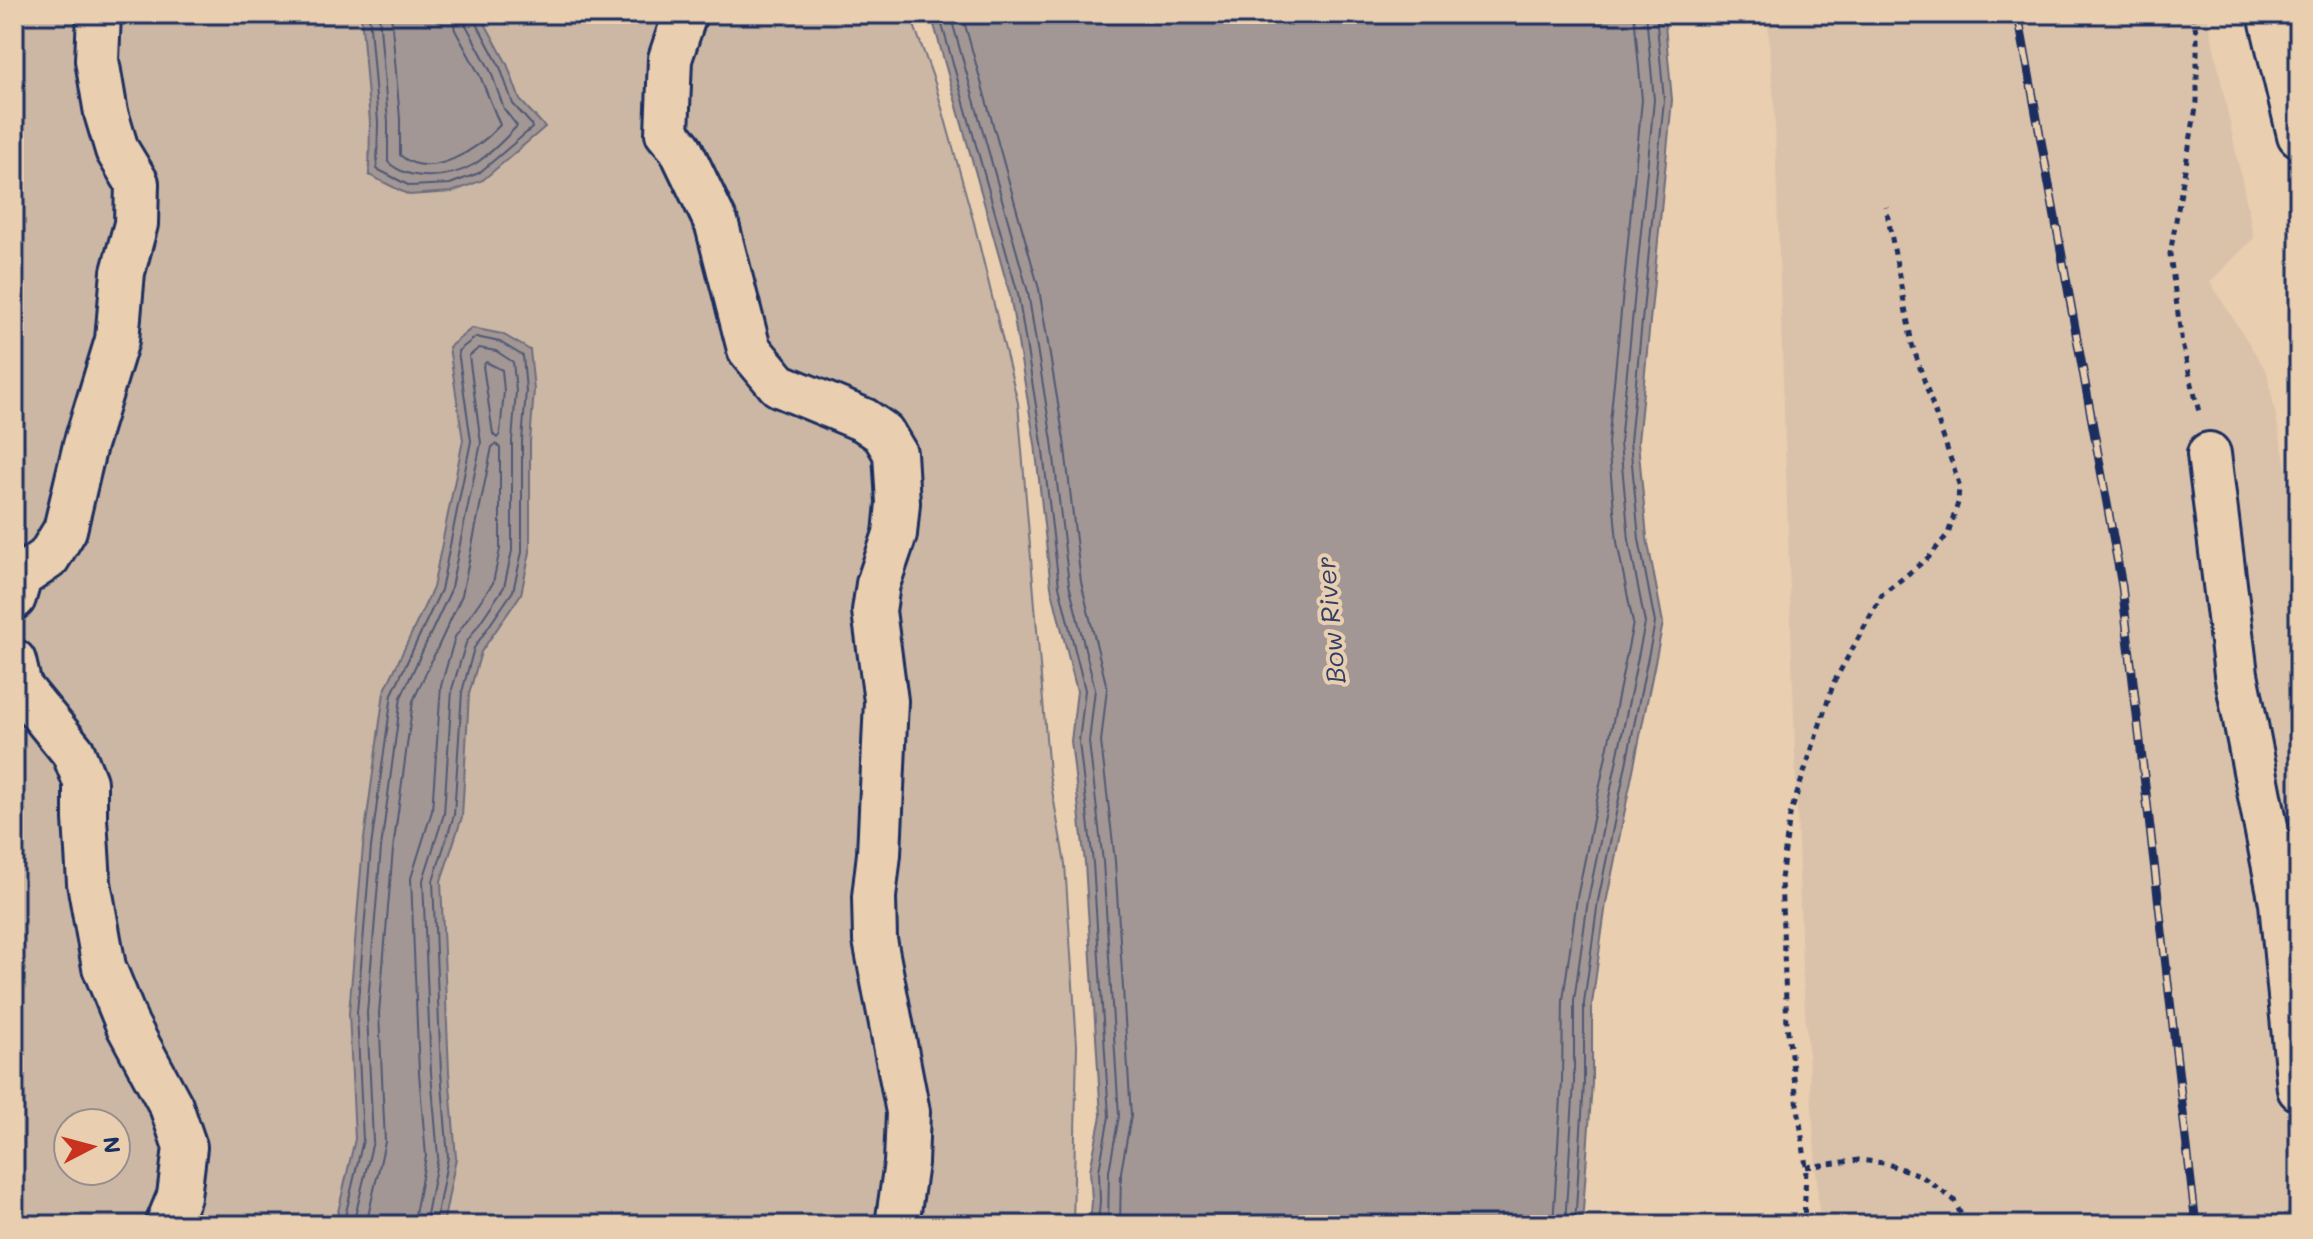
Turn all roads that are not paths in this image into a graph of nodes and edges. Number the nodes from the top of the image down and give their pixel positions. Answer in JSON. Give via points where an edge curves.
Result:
{"nodes":[{"id":1,"x":99,"y":14,"type":"edge"},
{"id":2,"x":685,"y":14,"type":"edge"},
{"id":3,"x":2270,"y":14,"type":"edge"},
{"id":4,"x":2299,"y":135,"type":"edge"},
{"id":5,"x":2209,"y":454,"type":"road end"},
{"id":6,"x":14,"y":598,"type":"edge"},
{"id":7,"x":14,"y":661,"type":"edge"},
{"id":8,"x":2299,"y":1089,"type":"edge"},
{"id":9,"x":167,"y":1225,"type":"edge"},
{"id":10,"x":897,"y":1225,"type":"edge"}],
"edges":[{"from":1,"to":6,"type":"street","via":[[97,60],[106,113],[117,150],[137,183],[136,224],[123,272],[117,340],[65,530],[48,558],[20,577]]},
{"from":2,"to":10,"type":"street","via":[[670,59],[667,133],[680,148],[717,225],[749,349],[779,385],[864,420],[883,433],[895,453],[895,534],[874,611],[886,701],[874,897],[875,940],[908,1112]]},
{"from":3,"to":4,"type":"street"},
{"from":5,"to":8,"type":"street","via":[[2236,674],[2281,903]]},
{"from":7,"to":9,"type":"street","via":[[20,687],[73,752],[85,782],[89,883],[104,967],[171,1106],[185,1147],[179,1196]]}]}
